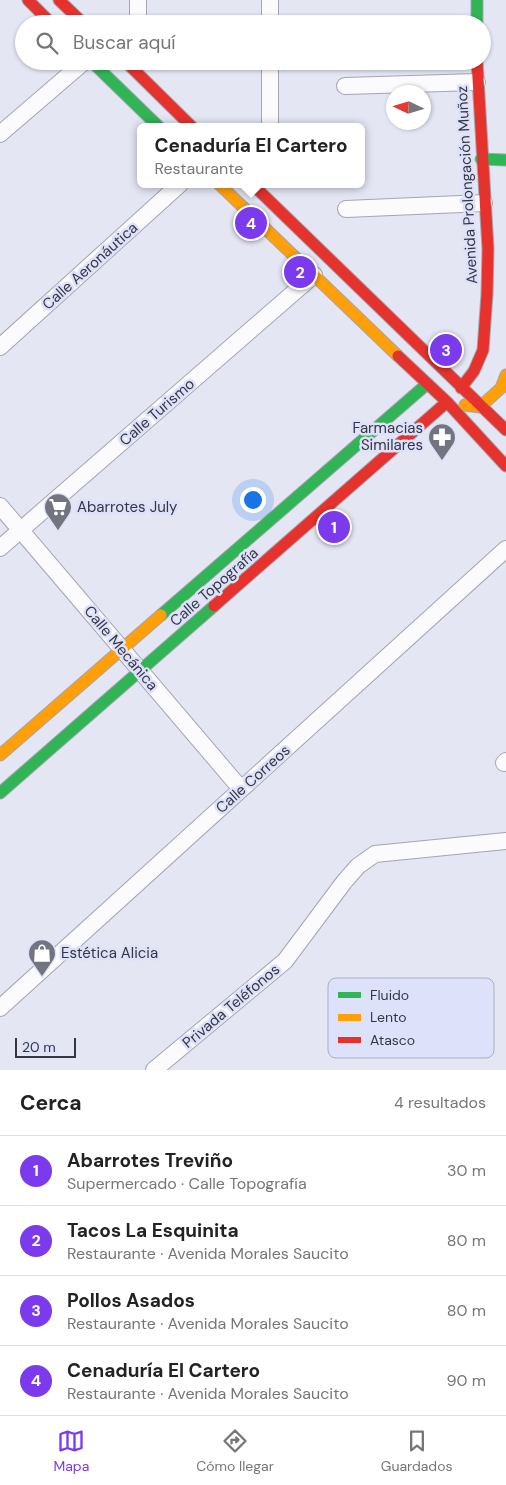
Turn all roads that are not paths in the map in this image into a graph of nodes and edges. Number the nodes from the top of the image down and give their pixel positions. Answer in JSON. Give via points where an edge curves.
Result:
{"nodes":[{"id":1,"x":28,"y":0,"type":"edge"},
{"id":2,"x":59,"y":0,"type":"edge"},
{"id":3,"x":138,"y":0,"type":"edge"},
{"id":4,"x":270,"y":0,"type":"edge"},
{"id":5,"x":477,"y":0,"type":"edge"},
{"id":6,"x":43,"y":15,"type":"edge"},
{"id":7,"x":75,"y":15,"type":"edge"},
{"id":8,"x":138,"y":15,"type":"edge"},
{"id":9,"x":270,"y":15,"type":"edge"},
{"id":10,"x":477,"y":15,"type":"edge"},
{"id":11,"x":75,"y":70,"type":"edge"},
{"id":12,"x":100,"y":70,"type":"edge"},
{"id":13,"x":141,"y":70,"type":"edge"},
{"id":14,"x":270,"y":70,"type":"edge"},
{"id":15,"x":477,"y":70,"type":"edge"},
{"id":16,"x":477,"y":82,"type":"junction"},
{"id":17,"x":345,"y":86,"type":"dead end"},
{"id":18,"x":155,"y":123,"type":"edge"},
{"id":19,"x":188,"y":123,"type":"edge"},
{"id":20,"x":270,"y":123,"type":"edge"},
{"id":21,"x":0,"y":134,"type":"edge"},
{"id":22,"x":482,"y":159,"type":"junction"},
{"id":23,"x":506,"y":160,"type":"edge"},
{"id":24,"x":176,"y":188,"type":"edge"},
{"id":25,"x":223,"y":188,"type":"edge"},
{"id":26,"x":256,"y":188,"type":"edge"},
{"id":27,"x":270,"y":188,"type":"edge"},
{"id":28,"x":270,"y":201,"type":"junction"},
{"id":29,"x":484,"y":203,"type":"junction"},
{"id":30,"x":346,"y":209,"type":"dead end"},
{"id":31,"x":314,"y":275,"type":"junction"},
{"id":32,"x":0,"y":347,"type":"edge"},
{"id":33,"x":504,"y":383,"type":"edge"},
{"id":34,"x":428,"y":384,"type":"junction"},
{"id":35,"x":461,"y":388,"type":"junction"},
{"id":36,"x":446,"y":402,"type":"junction"},
{"id":37,"x":480,"y":407,"type":"junction"},
{"id":38,"x":506,"y":430,"type":"edge"},
{"id":39,"x":506,"y":466,"type":"edge"},
{"id":40,"x":0,"y":506,"type":"edge"},
{"id":41,"x":21,"y":530,"type":"junction"},
{"id":42,"x":0,"y":548,"type":"edge"},
{"id":43,"x":506,"y":550,"type":"edge"},
{"id":44,"x":122,"y":649,"type":"junction"},
{"id":45,"x":141,"y":671,"type":"junction"},
{"id":46,"x":0,"y":755,"type":"edge"},
{"id":47,"x":242,"y":789,"type":"junction"},
{"id":48,"x":0,"y":793,"type":"edge"},
{"id":49,"x":506,"y":841,"type":"edge"},
{"id":50,"x":0,"y":1008,"type":"edge"},
{"id":51,"x":154,"y":1070,"type":"edge"}],
"edges":[{"from":1,"to":6,"type":"street"},
{"from":2,"to":7,"type":"street"},
{"from":3,"to":8,"type":"street"},
{"from":4,"to":9,"type":"street"},
{"from":5,"to":10,"type":"street"},
{"from":11,"to":21,"type":"street"},
{"from":12,"to":18,"type":"street"},
{"from":13,"to":19,"type":"street"},
{"from":14,"to":20,"type":"street"},
{"from":15,"to":16,"type":"street","name":"Avenida Prolongación Muñoz"},
{"from":16,"to":17,"type":"street"},
{"from":16,"to":22,"type":"street","name":"Avenida Prolongación Muñoz"},
{"from":22,"to":23,"type":"street"},
{"from":22,"to":29,"type":"street","name":"Avenida Prolongación Muñoz"},
{"from":24,"to":32,"type":"street","name":"Calle Aeronáutica"},
{"from":25,"to":31,"type":"street"},
{"from":26,"to":28,"type":"street"},
{"from":27,"to":28,"type":"street"},
{"from":28,"to":35,"type":"street"},
{"from":29,"to":30,"type":"street"},
{"from":29,"to":35,"type":"street","name":"Avenida Prolongación Muñoz","via":[[488,249],[483,350],[474,371]]},
{"from":31,"to":34,"type":"street"},
{"from":31,"to":41,"type":"street","name":"Calle Turismo"},
{"from":33,"to":37,"type":"street"},
{"from":34,"to":35,"type":"street"},
{"from":34,"to":36,"type":"street"},
{"from":34,"to":44,"type":"street","name":"Calle Topografía"},
{"from":35,"to":37,"type":"street"},
{"from":36,"to":37,"type":"street"},
{"from":36,"to":39,"type":"street"},
{"from":36,"to":45,"type":"street","name":"Calle Topografía"},
{"from":37,"to":38,"type":"street"},
{"from":40,"to":41,"type":"street","name":"Calle Mecánica"},
{"from":41,"to":42,"type":"street","name":"Calle Turismo"},
{"from":41,"to":44,"type":"street","name":"Calle Mecánica"},
{"from":43,"to":47,"type":"street","name":"Calle Correos"},
{"from":44,"to":45,"type":"street","name":"Calle Mecánica"},
{"from":44,"to":46,"type":"street","name":"Calle Topografía"},
{"from":45,"to":47,"type":"street","name":"Calle Mecánica"},
{"from":45,"to":48,"type":"street","name":"Calle Topografía"},
{"from":47,"to":50,"type":"street","name":"Calle Correos"},
{"from":49,"to":51,"type":"street","name":"Privada Teléfonos","via":[[375,854],[344,882],[284,961]]}]}
